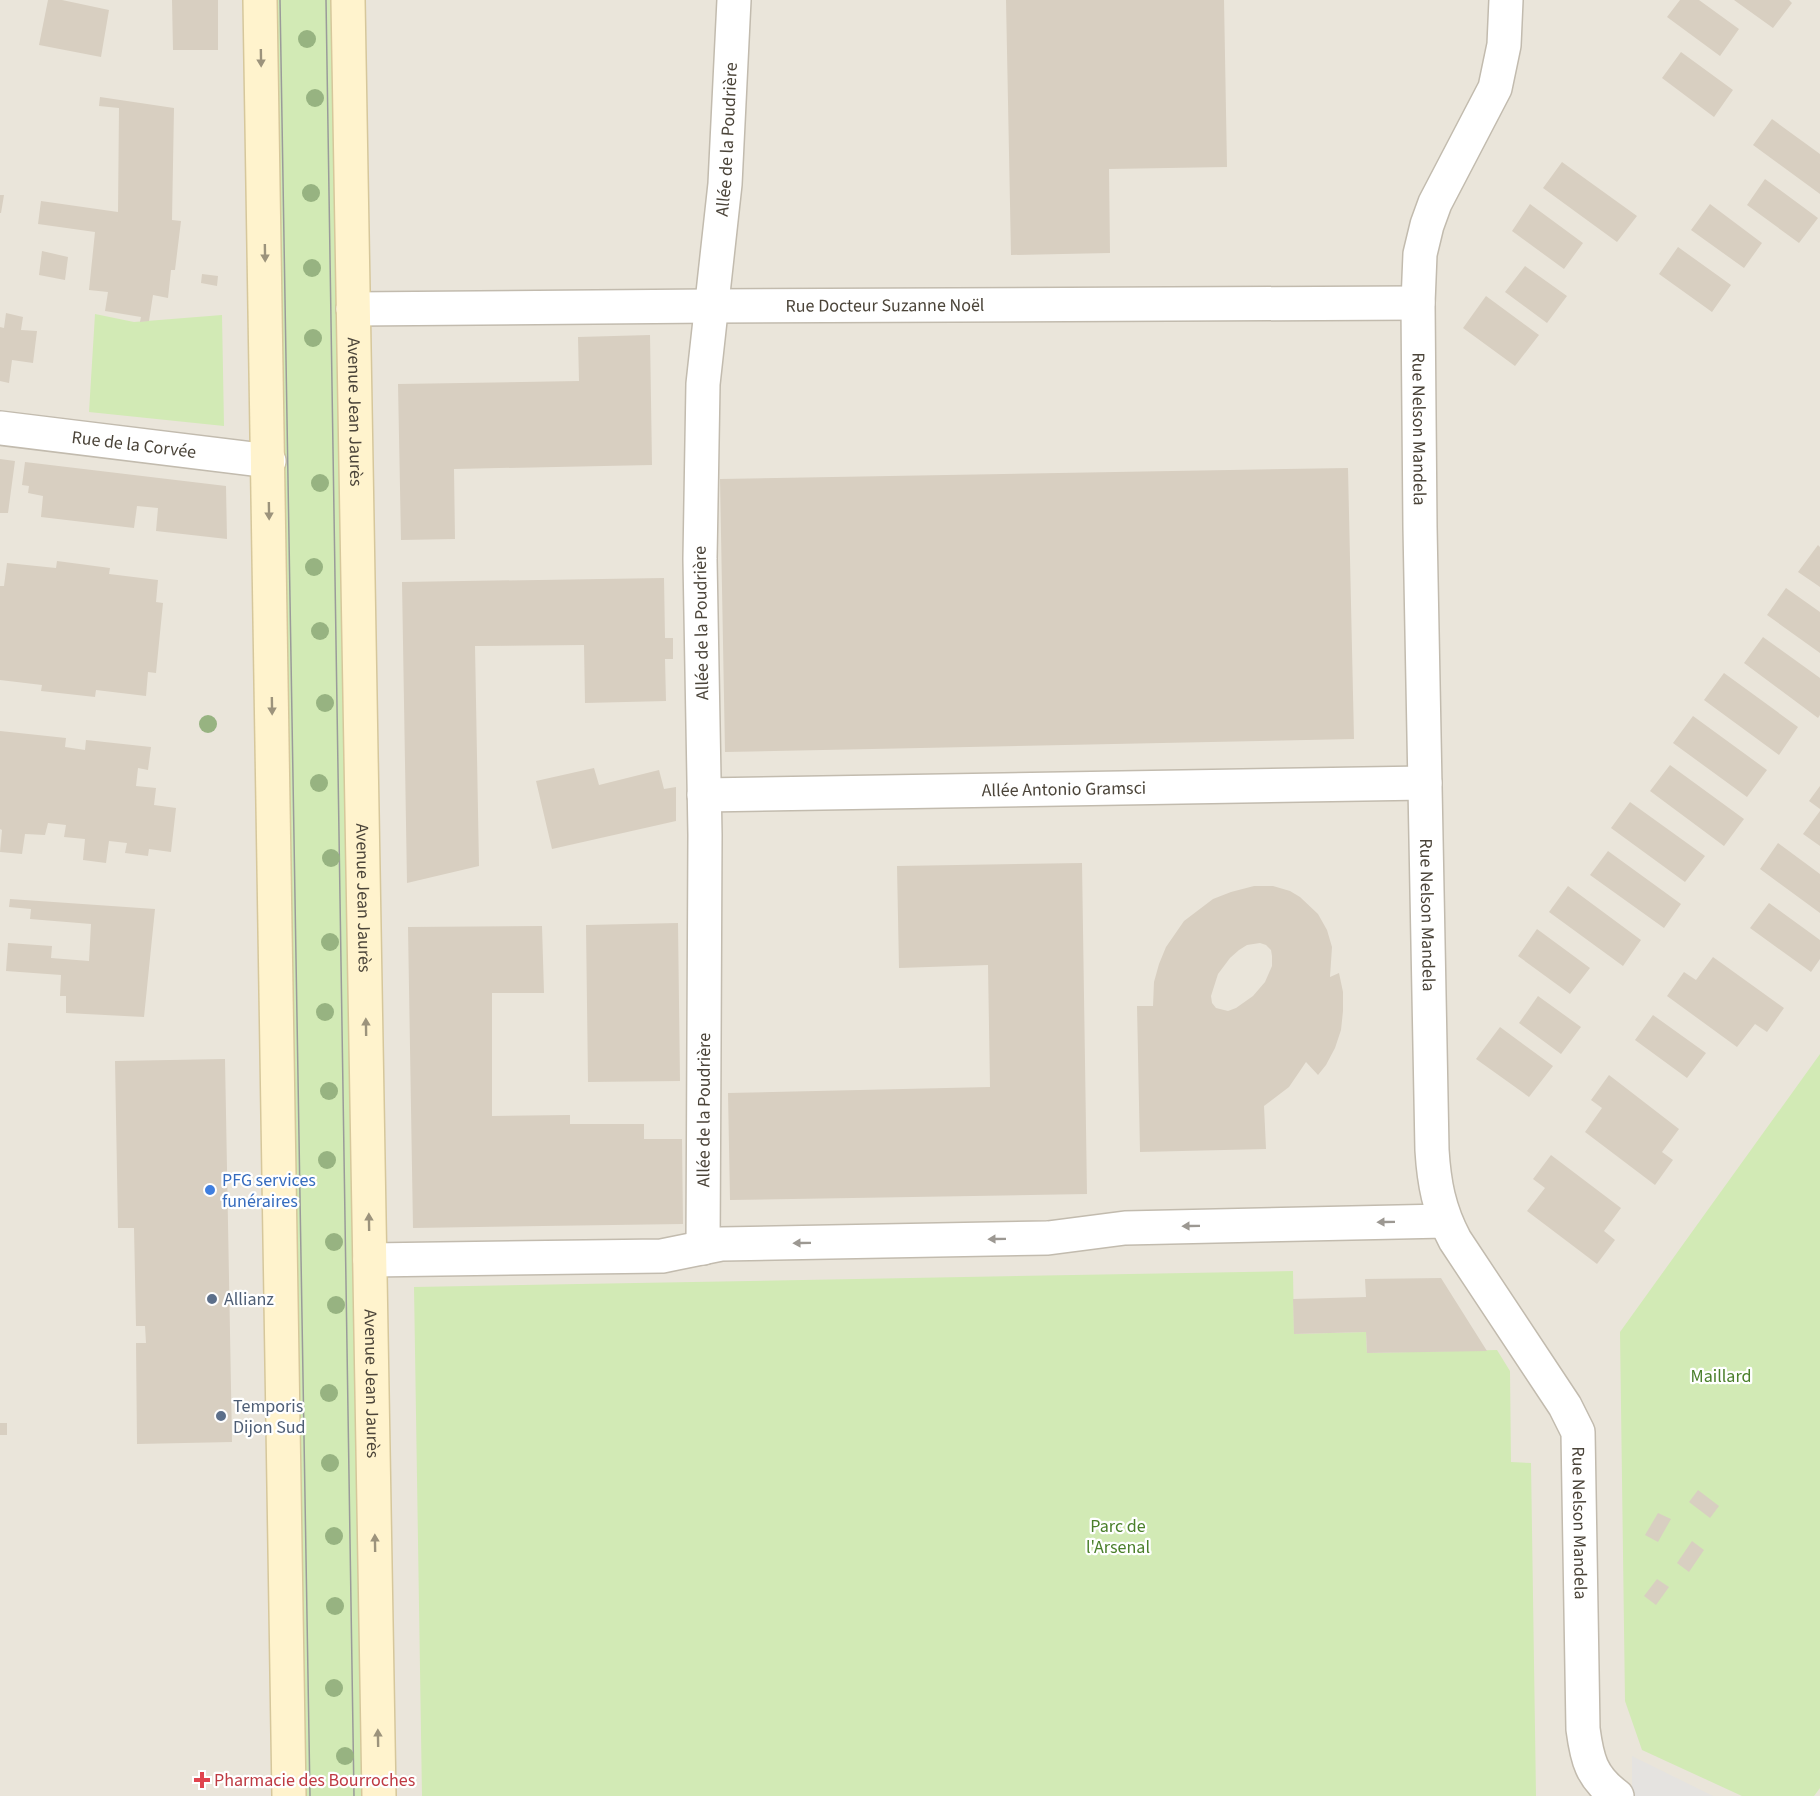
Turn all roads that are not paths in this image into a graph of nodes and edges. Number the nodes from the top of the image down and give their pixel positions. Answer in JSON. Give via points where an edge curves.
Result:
{"nodes":[{"id":1,"x":260,"y":0,"type":"edge"},
{"id":2,"x":348,"y":0,"type":"edge"},
{"id":3,"x":734,"y":0,"type":"edge"},
{"id":4,"x":1506,"y":0,"type":"edge"},
{"id":5,"x":1418,"y":303,"type":"junction"},
{"id":6,"x":712,"y":306,"type":"junction"},
{"id":7,"x":353,"y":309,"type":"junction"},
{"id":8,"x":0,"y":428,"type":"edge"},
{"id":9,"x":268,"y":461,"type":"junction"},
{"id":10,"x":1425,"y":783,"type":"junction"},
{"id":11,"x":704,"y":795,"type":"junction"},
{"id":12,"x":1445,"y":1221,"type":"junction"},
{"id":13,"x":703,"y":1248,"type":"junction"},
{"id":14,"x":370,"y":1260,"type":"junction"},
{"id":15,"x":289,"y":1796,"type":"edge"},
{"id":16,"x":379,"y":1796,"type":"edge"},
{"id":17,"x":1617,"y":1796,"type":"edge"}],
"edges":[{"from":1,"to":9,"type":"main road","one_way":true},
{"from":2,"to":7,"type":"main road","name":"Avenue Jean Jaurès"},
{"from":3,"to":6,"type":"street","name":"Allée de la Poudrière","via":[[725,184]]},
{"from":4,"to":5,"type":"street","name":"Rue Nelson Mandela","via":[[1506,30],[1498,75],[1427,225],[1420,254]]},
{"from":5,"to":6,"type":"street","name":"Rue Docteur Suzanne Noël"},
{"from":5,"to":10,"type":"street","name":"Rue Nelson Mandela"},
{"from":6,"to":7,"type":"street","name":"Rue Docteur Suzanne Noël"},
{"from":6,"to":11,"type":"street","name":"Allée de la Poudrière","via":[[703,384],[700,559]]},
{"from":14,"to":7,"type":"main road","name":"Avenue Jean Jaurès","one_way":true},
{"from":8,"to":9,"type":"street","name":"Rue de la Corvée"},
{"from":9,"to":15,"type":"main road","one_way":true},
{"from":10,"to":11,"type":"street","name":"Allée Antonio Gramsci"},
{"from":10,"to":12,"type":"street","name":"Rue Nelson Mandela","via":[[1432,1150],[1434,1180]]},
{"from":11,"to":13,"type":"street","name":"Allée de la Poudrière"},
{"from":12,"to":13,"type":"street","one_way":true,"via":[[1125,1228],[1048,1238]]},
{"from":12,"to":17,"type":"street","name":"Rue Nelson Mandela","via":[[1578,1432],[1583,1729],[1587,1760],[1604,1787]]},
{"from":13,"to":14,"type":"street","via":[[662,1256]]},
{"from":16,"to":14,"type":"main road","name":"Avenue Jean Jaurès","one_way":true}]}
